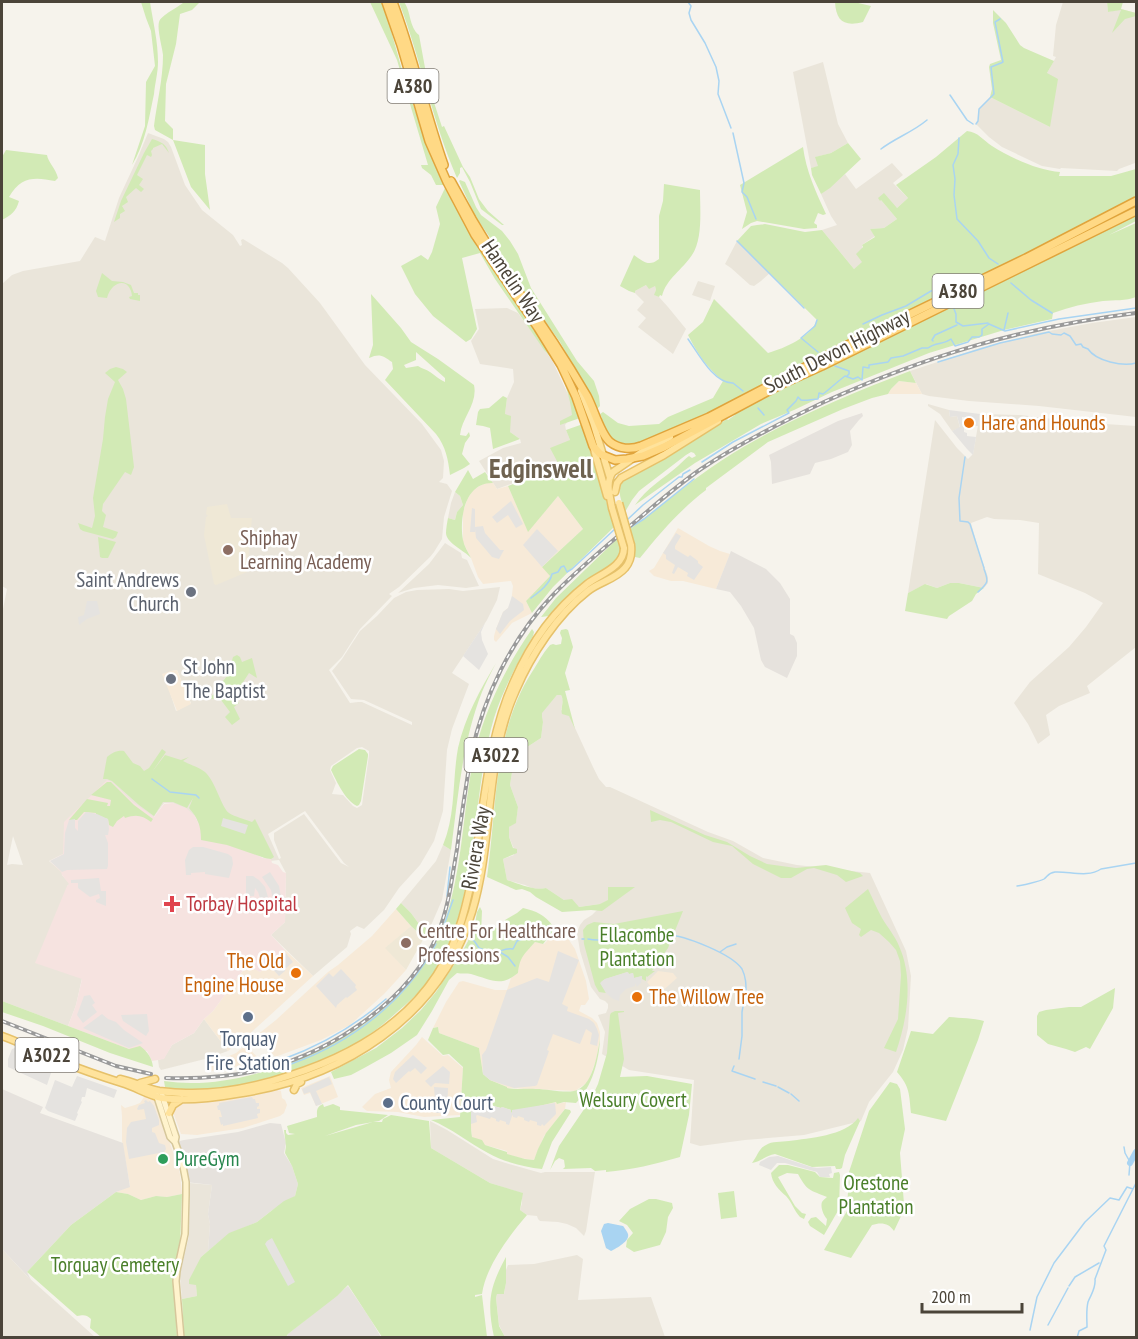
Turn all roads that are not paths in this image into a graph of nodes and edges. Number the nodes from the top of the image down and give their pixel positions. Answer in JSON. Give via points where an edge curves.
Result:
{"nodes":[{"id":1,"x":386,"y":2,"type":"edge"},
{"id":2,"x":393,"y":2,"type":"edge"},
{"id":3,"x":1137,"y":201,"type":"edge"},
{"id":4,"x":1137,"y":211,"type":"edge"},
{"id":5,"x":578,"y":382,"type":"joint"},
{"id":6,"x":586,"y":406,"type":"junction"},
{"id":7,"x":731,"y":409,"type":"junction"},
{"id":8,"x":723,"y":414,"type":"junction"},
{"id":9,"x":596,"y":421,"type":"junction"},
{"id":10,"x":700,"y":421,"type":"junction"},
{"id":11,"x":593,"y":446,"type":"junction"},
{"id":12,"x":604,"y":457,"type":"junction"},
{"id":13,"x":632,"y":459,"type":"junction"},
{"id":14,"x":610,"y":476,"type":"junction"},
{"id":15,"x":615,"y":492,"type":"junction"},
{"id":16,"x":612,"y":508,"type":"junction"},
{"id":17,"x":628,"y":547,"type":"junction"},
{"id":18,"x":627,"y":560,"type":"junction"},
{"id":19,"x":558,"y":621,"type":"junction"},
{"id":20,"x":547,"y":631,"type":"dead end"},
{"id":21,"x":490,"y":799,"type":"junction"},
{"id":22,"x":485,"y":885,"type":"dead end"},
{"id":23,"x":2,"y":1036,"type":"edge"},
{"id":24,"x":323,"y":1071,"type":"junction"},
{"id":25,"x":93,"y":1074,"type":"junction"},
{"id":26,"x":154,"y":1079,"type":"dead end"},
{"id":27,"x":137,"y":1083,"type":"junction"},
{"id":28,"x":294,"y":1090,"type":"dead end"},
{"id":29,"x":159,"y":1094,"type":"junction"},
{"id":30,"x":182,"y":1098,"type":"junction"},
{"id":31,"x":169,"y":1113,"type":"junction"},
{"id":32,"x":176,"y":1142,"type":"junction"},
{"id":33,"x":181,"y":1338,"type":"edge"}],
"edges":[{"from":1,"to":6,"type":"highway","name":"Hamelin Way","number":"A380","via":[[429,141],[447,182],[475,235],[552,348]]},
{"from":2,"to":5,"type":"highway","name":"Hamelin Way","number":"A380","via":[[451,181],[487,244]]},
{"from":3,"to":7,"type":"highway","name":"South Devon Highway","number":"A380","via":[[865,336]]},
{"from":4,"to":7,"type":"highway","name":"South Devon Highway","number":"A380"},
{"from":5,"to":6,"type":"highway","name":"South Devon Highway","number":"A380"},
{"from":6,"to":9,"type":"highway","name":"South Devon Highway","number":"A380"},
{"from":6,"to":11,"type":"highway","name":"Hamelin Way","number":"A380"},
{"from":7,"to":8,"type":"highway","name":"South Devon Highway","number":"A380"},
{"from":8,"to":10,"type":"highway","name":"South Devon Highway","number":"A380"},
{"from":8,"to":13,"type":"highway","name":"South Devon Highway","number":"A380","via":[[655,451]]},
{"from":8,"to":15,"type":"main road","name":"South Devon Highway","via":[[685,442],[621,478]]},
{"from":9,"to":10,"type":"highway","name":"South Devon Highway","number":"A380","via":[[610,442],[628,448]]},
{"from":9,"to":12,"type":"main road","name":"Hamelin Way"},
{"from":10,"to":13,"type":"main road","name":"South Devon Highway"},
{"from":11,"to":12,"type":"highway","number":"A380"},
{"from":11,"to":16,"type":"main road","name":"Hamelin Way"},
{"from":12,"to":13,"type":"highway","name":"South Devon Highway","number":"A380"},
{"from":12,"to":14,"type":"main road","name":"Hamelin Way"},
{"from":13,"to":14,"type":"main road","name":"South Devon Highway"},
{"from":14,"to":15,"type":"main road","name":"Hamelin Way"},
{"from":14,"to":16,"type":"main road"},
{"from":15,"to":17,"type":"main road","name":"Hamelin Way","bridge":true},
{"from":16,"to":17,"type":"main road","name":"Hamelin Way","bridge":true},
{"from":17,"to":18,"type":"main road","name":"Hamelin Way"},
{"from":18,"to":19,"type":"main road","name":"Riviera Way","number":"A3022","via":[[618,573],[589,590]]},
{"from":18,"to":29,"type":"main road","name":"Riviera Way","number":"A3022","via":[[584,586],[560,609],[518,672],[495,736],[472,884],[462,922],[442,966],[418,999],[392,1024],[328,1063],[245,1088]]},
{"from":19,"to":20,"type":"main road","number":"A3022"},
{"from":19,"to":21,"type":"main road","name":"Riviera Way","number":"A3022","via":[[527,668],[508,708],[499,738]]},
{"from":21,"to":22,"type":"main road","name":"Riviera Way"},
{"from":21,"to":24,"type":"main road","name":"Riviera Way","number":"A3022","via":[[473,909],[446,970],[397,1026]]},
{"from":23,"to":25,"type":"main road","number":"A3022"},
{"from":24,"to":28,"type":"main road","via":[[297,1084]]},
{"from":24,"to":30,"type":"main road","name":"Riviera Way","number":"A3022","via":[[257,1091]]},
{"from":25,"to":27,"type":"main road","number":"A3022"},
{"from":25,"to":29,"type":"main road","number":"A3022"},
{"from":26,"to":27,"type":"main road"},
{"from":27,"to":29,"type":"main road","number":"A3022"},
{"from":29,"to":30,"type":"main road","name":"Riviera Way","number":"A3022"},
{"from":29,"to":31,"type":"main road"},
{"from":29,"to":32,"type":"main road","via":[[170,1137]]},
{"from":30,"to":31,"type":"main road"},
{"from":31,"to":32,"type":"main road"},
{"from":32,"to":33,"type":"main road","via":[[186,1182],[185,1234],[176,1281]]}]}
